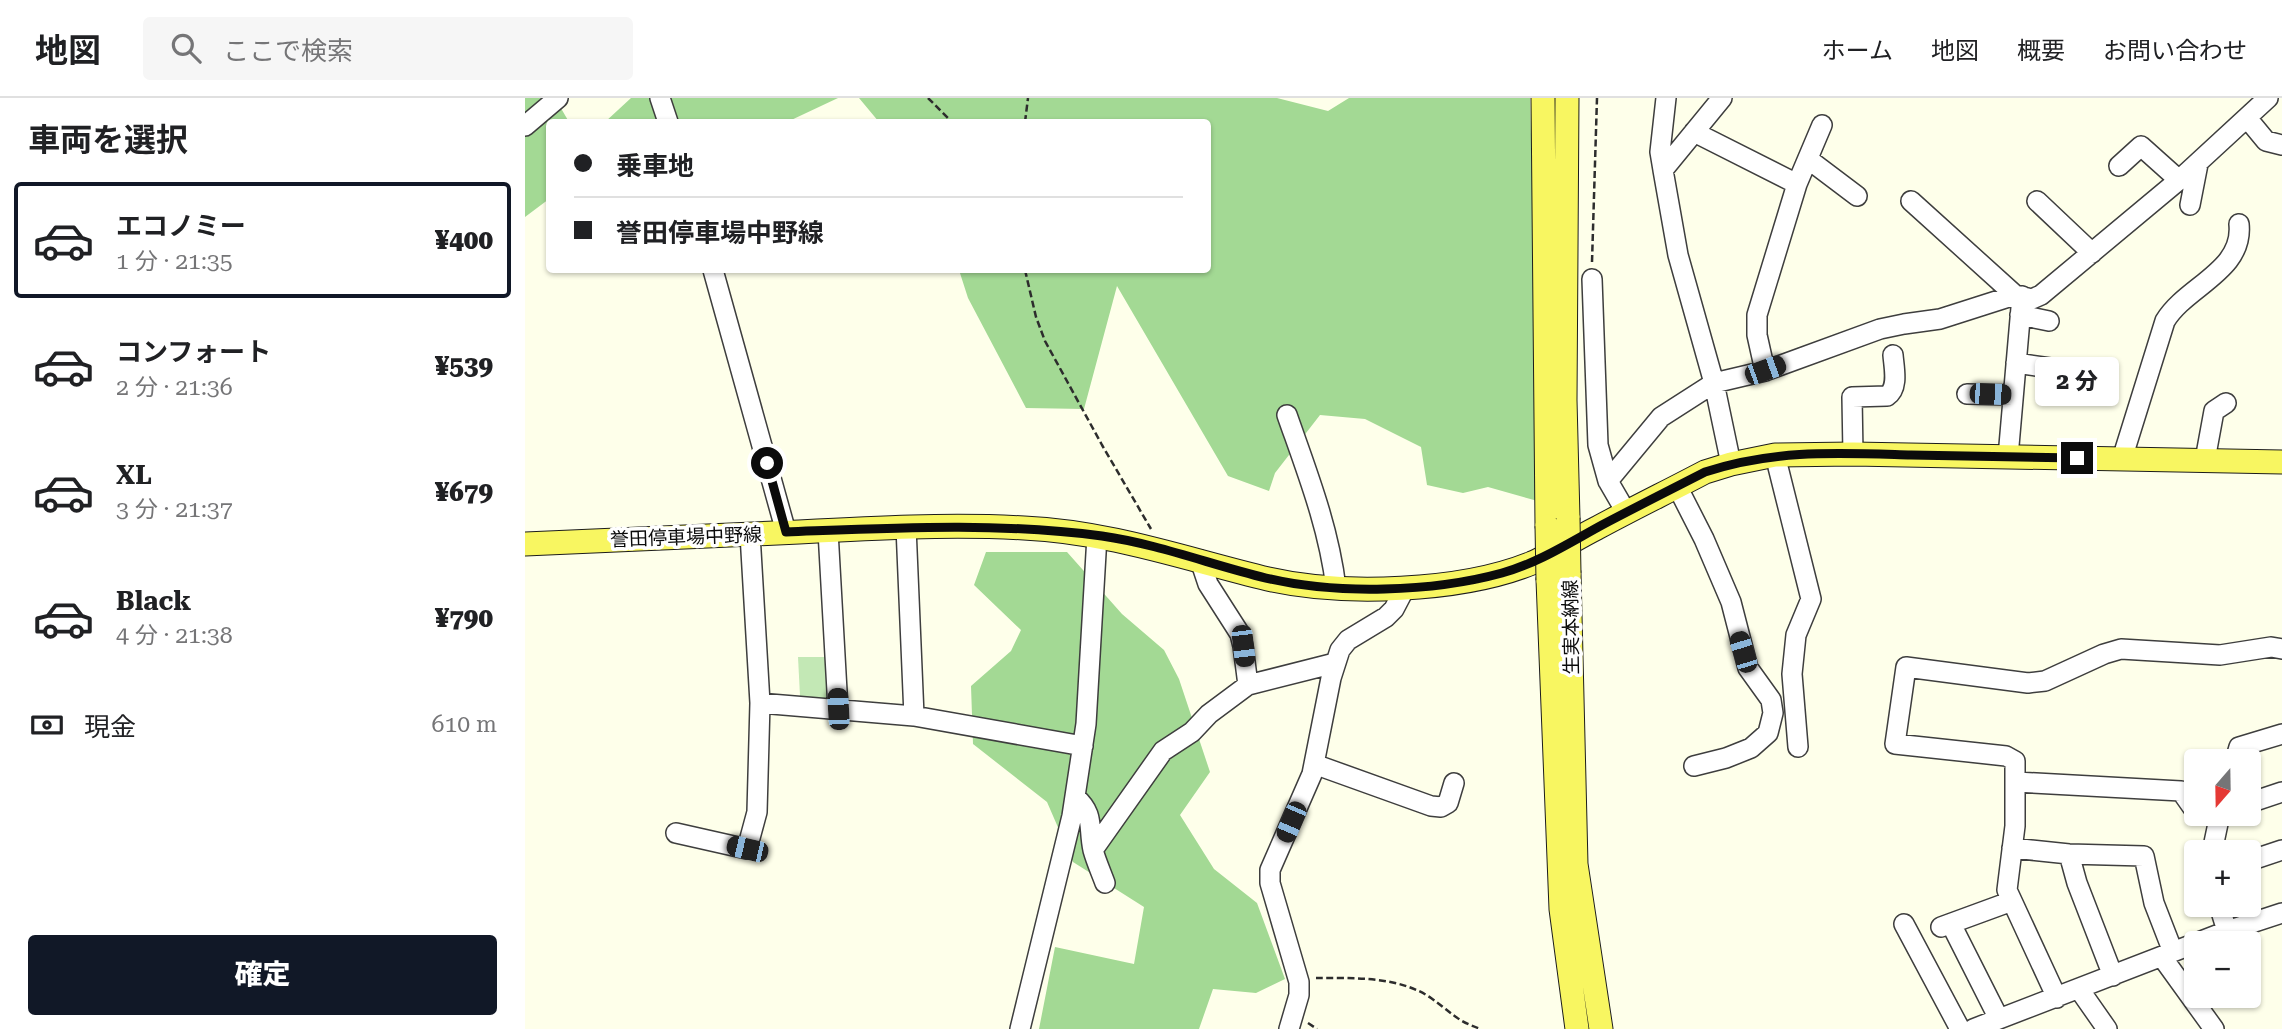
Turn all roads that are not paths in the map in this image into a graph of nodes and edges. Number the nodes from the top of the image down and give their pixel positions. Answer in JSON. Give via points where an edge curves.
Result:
{"nodes":[{"id":1,"x":558,"y":98,"type":"edge"},
{"id":2,"x":660,"y":98,"type":"edge"},
{"id":3,"x":1543,"y":98,"type":"edge"},
{"id":4,"x":1567,"y":98,"type":"edge"},
{"id":5,"x":1667,"y":98,"type":"edge"},
{"id":6,"x":1722,"y":98,"type":"edge"},
{"id":7,"x":2269,"y":98,"type":"edge"},
{"id":8,"x":2247,"y":118,"type":"junction"},
{"id":9,"x":667,"y":119,"type":"edge"},
{"id":10,"x":1822,"y":125,"type":"dead end"},
{"id":11,"x":525,"y":126,"type":"edge"},
{"id":12,"x":1694,"y":132,"type":"junction"},
{"id":13,"x":2282,"y":145,"type":"edge"},
{"id":14,"x":1808,"y":159,"type":"junction"},
{"id":15,"x":2198,"y":164,"type":"junction"},
{"id":16,"x":2119,"y":166,"type":"dead end"},
{"id":17,"x":1663,"y":170,"type":"junction"},
{"id":18,"x":2179,"y":180,"type":"junction"},
{"id":19,"x":1797,"y":184,"type":"junction"},
{"id":20,"x":1857,"y":196,"type":"dead end"},
{"id":21,"x":1911,"y":201,"type":"dead end"},
{"id":22,"x":2038,"y":201,"type":"dead end"},
{"id":23,"x":2190,"y":205,"type":"dead end"},
{"id":24,"x":2239,"y":223,"type":"dead end"},
{"id":25,"x":2092,"y":253,"type":"junction"},
{"id":26,"x":714,"y":273,"type":"edge"},
{"id":27,"x":1592,"y":279,"type":"road end"},
{"id":28,"x":2019,"y":302,"type":"junction"},
{"id":29,"x":2049,"y":321,"type":"dead end"},
{"id":30,"x":1893,"y":355,"type":"dead end"},
{"id":31,"x":2016,"y":363,"type":"junction"},
{"id":32,"x":2057,"y":369,"type":"dead end"},
{"id":33,"x":1765,"y":370,"type":"junction"},
{"id":34,"x":1714,"y":383,"type":"junction"},
{"id":35,"x":1967,"y":394,"type":"dead end"},
{"id":36,"x":2014,"y":395,"type":"junction"},
{"id":37,"x":2226,"y":403,"type":"dead end"},
{"id":38,"x":1287,"y":415,"type":"dead end"},
{"id":39,"x":1853,"y":454,"type":"junction"},
{"id":40,"x":1775,"y":455,"type":"junction"},
{"id":41,"x":2008,"y":457,"type":"junction"},
{"id":42,"x":2122,"y":459,"type":"junction"},
{"id":43,"x":2205,"y":460,"type":"junction"},
{"id":44,"x":2282,"y":462,"type":"edge"},
{"id":45,"x":1731,"y":464,"type":"junction"},
{"id":46,"x":1608,"y":481,"type":"junction"},
{"id":47,"x":1677,"y":486,"type":"junction"},
{"id":48,"x":1626,"y":512,"type":"junction"},
{"id":49,"x":1557,"y":522,"type":"junction"},
{"id":50,"x":907,"y":527,"type":"junction"},
{"id":51,"x":828,"y":530,"type":"junction"},
{"id":52,"x":786,"y":532,"type":"junction"},
{"id":53,"x":750,"y":534,"type":"junction"},
{"id":54,"x":1097,"y":536,"type":"junction"},
{"id":55,"x":525,"y":544,"type":"edge"},
{"id":56,"x":1200,"y":560,"type":"junction"},
{"id":57,"x":1559,"y":576,"type":"junction"},
{"id":58,"x":1405,"y":588,"type":"junction"},
{"id":59,"x":1336,"y":589,"type":"junction"},
{"id":60,"x":2282,"y":649,"type":"edge"},
{"id":61,"x":1335,"y":663,"type":"junction"},
{"id":62,"x":1248,"y":685,"type":"junction"},
{"id":63,"x":761,"y":703,"type":"junction"},
{"id":64,"x":838,"y":709,"type":"junction"},
{"id":65,"x":914,"y":716,"type":"junction"},
{"id":66,"x":2282,"y":734,"type":"edge"},
{"id":67,"x":1083,"y":746,"type":"junction"},
{"id":68,"x":1798,"y":747,"type":"dead end"},
{"id":69,"x":2238,"y":749,"type":"edge"},
{"id":70,"x":1314,"y":764,"type":"junction"},
{"id":71,"x":1694,"y":766,"type":"dead end"},
{"id":72,"x":2016,"y":782,"type":"junction"},
{"id":73,"x":1454,"y":783,"type":"dead end"},
{"id":74,"x":2282,"y":792,"type":"edge"},
{"id":75,"x":2184,"y":795,"type":"edge"},
{"id":76,"x":1075,"y":797,"type":"junction"},
{"id":77,"x":2261,"y":799,"type":"edge"},
{"id":78,"x":676,"y":833,"type":"dead end"},
{"id":79,"x":2011,"y":848,"type":"junction"},
{"id":80,"x":1093,"y":850,"type":"junction"},
{"id":81,"x":2282,"y":850,"type":"edge"},
{"id":82,"x":2069,"y":854,"type":"junction"},
{"id":83,"x":2261,"y":858,"type":"edge"},
{"id":84,"x":1105,"y":883,"type":"dead end"},
{"id":85,"x":2013,"y":901,"type":"junction"},
{"id":86,"x":2282,"y":912,"type":"edge"},
{"id":87,"x":2223,"y":917,"type":"edge"},
{"id":88,"x":1904,"y":924,"type":"dead end"},
{"id":89,"x":2227,"y":931,"type":"joint"},
{"id":90,"x":2184,"y":947,"type":"edge"},
{"id":91,"x":2167,"y":954,"type":"junction"},
{"id":92,"x":2113,"y":976,"type":"junction"},
{"id":93,"x":2079,"y":989,"type":"junction"},
{"id":94,"x":2057,"y":998,"type":"junction"},
{"id":95,"x":1999,"y":1019,"type":"junction"},
{"id":96,"x":1020,"y":1029,"type":"edge"},
{"id":97,"x":1289,"y":1029,"type":"edge"},
{"id":98,"x":1577,"y":1029,"type":"edge"},
{"id":99,"x":1601,"y":1029,"type":"edge"},
{"id":100,"x":1960,"y":1029,"type":"edge"},
{"id":101,"x":1973,"y":1029,"type":"edge"},
{"id":102,"x":2107,"y":1029,"type":"edge"},
{"id":103,"x":2214,"y":1029,"type":"edge"}],
"edges":[{"from":1,"to":11,"type":"street"},
{"from":2,"to":9,"type":"street"},
{"from":3,"to":49,"type":"main road","name":"生実本納線"},
{"from":4,"to":49,"type":"main road","name":"生実本納線","via":[[1565,400]]},
{"from":5,"to":17,"type":"street","via":[[1660,152]]},
{"from":6,"to":12,"type":"street"},
{"from":7,"to":8,"type":"street"},
{"from":8,"to":13,"type":"street","via":[[2266,141]]},
{"from":8,"to":15,"type":"street"},
{"from":10,"to":14,"type":"street"},
{"from":12,"to":17,"type":"street"},
{"from":12,"to":19,"type":"street"},
{"from":14,"to":19,"type":"street"},
{"from":14,"to":20,"type":"street"},
{"from":15,"to":18,"type":"street"},
{"from":15,"to":23,"type":"street"},
{"from":16,"to":18,"type":"street","via":[[2141,146]]},
{"from":17,"to":34,"type":"street","via":[[1678,255]]},
{"from":18,"to":25,"type":"street"},
{"from":19,"to":33,"type":"street","via":[[1757,315]]},
{"from":21,"to":28,"type":"street"},
{"from":22,"to":25,"type":"street"},
{"from":24,"to":42,"type":"street","via":[[2240,242],[2234,252],[2212,279],[2185,298],[2165,321]]},
{"from":25,"to":28,"type":"street","via":[[2041,295]]},
{"from":26,"to":52,"type":"street"},
{"from":27,"to":46,"type":"street","via":[[1598,445]]},
{"from":28,"to":29,"type":"street"},
{"from":28,"to":31,"type":"street"},
{"from":28,"to":33,"type":"street","via":[[1880,329]]},
{"from":30,"to":39,"type":"street","via":[[1892,393],[1852,397]]},
{"from":31,"to":32,"type":"street"},
{"from":31,"to":36,"type":"street"},
{"from":33,"to":34,"type":"street"},
{"from":34,"to":45,"type":"street"},
{"from":34,"to":46,"type":"street","via":[[1661,417]]},
{"from":35,"to":36,"type":"street"},
{"from":36,"to":41,"type":"street"},
{"from":37,"to":43,"type":"street","via":[[2214,411]]},
{"from":38,"to":59,"type":"street","via":[[1316,499]]},
{"from":39,"to":40,"type":"main road","name":"誉田停車場中野線"},
{"from":39,"to":41,"type":"main road","name":"誉田停車場中野線"},
{"from":40,"to":45,"type":"main road","name":"誉田停車場中野線"},
{"from":40,"to":68,"type":"street","via":[[1811,599],[1796,635],[1793,674]]},
{"from":41,"to":42,"type":"main road","name":"誉田停車場中野線"},
{"from":42,"to":43,"type":"main road","name":"誉田停車場中野線"},
{"from":43,"to":44,"type":"main road","name":"誉田停車場中野線"},
{"from":45,"to":47,"type":"main road","name":"誉田停車場中野線"},
{"from":46,"to":48,"type":"street"},
{"from":47,"to":48,"type":"main road","name":"誉田停車場中野線"},
{"from":47,"to":71,"type":"street","via":[[1731,602],[1748,667],[1771,699],[1773,713],[1767,733],[1752,748]]},
{"from":48,"to":58,"type":"main road","name":"誉田停車場中野線","via":[[1533,562],[1468,580]]},
{"from":49,"to":57,"type":"main road","name":"生実本納線","bridge":true},
{"from":50,"to":51,"type":"main road","name":"誉田停車場中野線"},
{"from":50,"to":54,"type":"main road","name":"誉田停車場中野線","via":[[1027,528]]},
{"from":50,"to":65,"type":"street"},
{"from":51,"to":52,"type":"main road","name":"誉田停車場中野線"},
{"from":51,"to":64,"type":"street"},
{"from":52,"to":53,"type":"main road","name":"誉田停車場中野線"},
{"from":53,"to":55,"type":"main road","name":"誉田停車場中野線"},
{"from":53,"to":63,"type":"street"},
{"from":54,"to":56,"type":"main road","name":"誉田停車場中野線"},
{"from":54,"to":67,"type":"street"},
{"from":56,"to":59,"type":"main road","name":"誉田停車場中野線","via":[[1268,579]]},
{"from":56,"to":62,"type":"street","via":[[1208,584],[1240,634]]},
{"from":57,"to":98,"type":"main road","name":"生実本納線","via":[[1561,909]]},
{"from":57,"to":99,"type":"main road","name":"生実本納線","via":[[1576,864]]},
{"from":58,"to":59,"type":"main road","name":"誉田停車場中野線"},
{"from":58,"to":61,"type":"street","via":[[1394,609],[1348,640]]},
{"from":60,"to":72,"type":"street","via":[[2220,655],[2122,649],[2045,681],[2028,683],[1906,667],[1895,744],[2006,756],[2015,761]]},
{"from":61,"to":62,"type":"street"},
{"from":61,"to":70,"type":"street"},
{"from":62,"to":80,"type":"street","via":[[1192,733],[1163,751]]},
{"from":63,"to":64,"type":"street"},
{"from":63,"to":78,"type":"street","via":[[757,812],[747,849]]},
{"from":64,"to":65,"type":"street"},
{"from":65,"to":67,"type":"street"},
{"from":66,"to":69,"type":"street"},
{"from":67,"to":76,"type":"street"},
{"from":70,"to":73,"type":"street","via":[[1431,806],[1448,803]]},
{"from":70,"to":97,"type":"street","via":[[1270,870],[1270,884],[1299,979]]},
{"from":72,"to":75,"type":"street","via":[[2181,791]]},
{"from":72,"to":79,"type":"street"},
{"from":74,"to":77,"type":"street"},
{"from":76,"to":80,"type":"street","via":[[1089,813]]},
{"from":76,"to":96,"type":"street"},
{"from":79,"to":82,"type":"street"},
{"from":79,"to":85,"type":"street","via":[[2007,890]]},
{"from":80,"to":84,"type":"street"},
{"from":81,"to":83,"type":"street"},
{"from":82,"to":91,"type":"street","via":[[2144,856]]},
{"from":82,"to":92,"type":"street"},
{"from":85,"to":94,"type":"street"},
{"from":85,"to":95,"type":"street","via":[[1945,926]]},
{"from":86,"to":89,"type":"street"},
{"from":87,"to":89,"type":"street"},
{"from":88,"to":100,"type":"street"},
{"from":90,"to":91,"type":"street"},
{"from":91,"to":92,"type":"street"},
{"from":91,"to":103,"type":"street"},
{"from":92,"to":93,"type":"street"},
{"from":93,"to":94,"type":"street"},
{"from":93,"to":102,"type":"street"},
{"from":94,"to":95,"type":"street"},
{"from":95,"to":101,"type":"street"}]}
